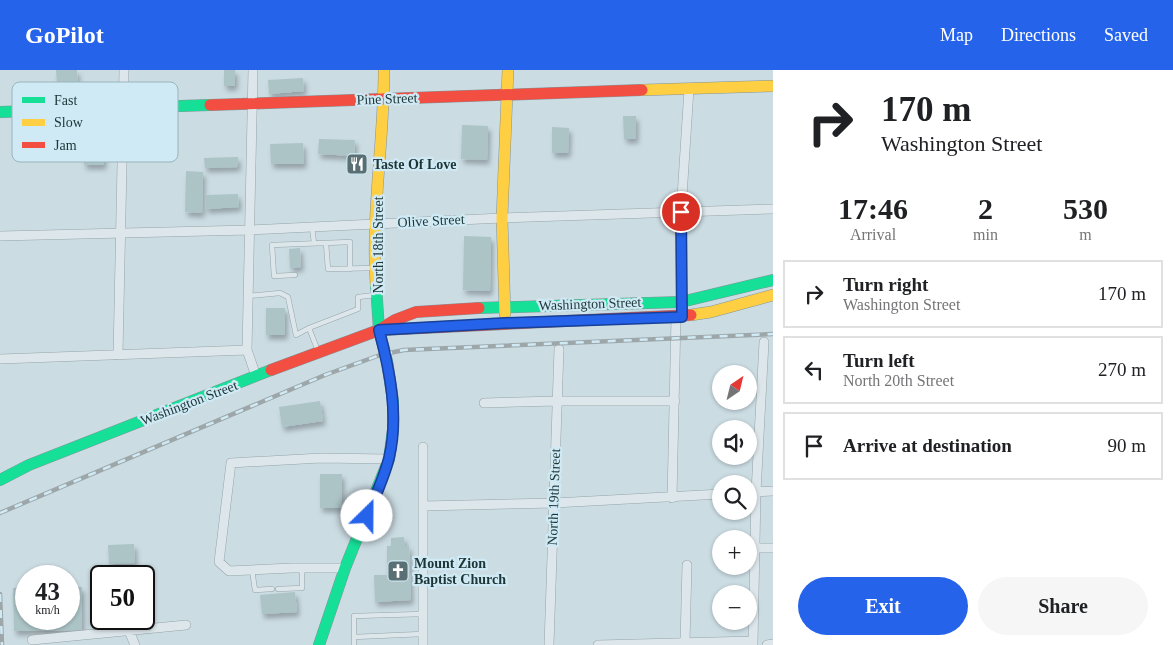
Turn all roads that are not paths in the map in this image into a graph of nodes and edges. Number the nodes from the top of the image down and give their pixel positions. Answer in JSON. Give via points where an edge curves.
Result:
{"nodes":[{"id":1,"x":253,"y":70,"type":"edge"},
{"id":2,"x":384,"y":70,"type":"edge"},
{"id":3,"x":508,"y":70,"type":"edge"},
{"id":4,"x":773,"y":86,"type":"edge"},
{"id":5,"x":689,"y":89,"type":"junction"},
{"id":6,"x":507,"y":95,"type":"junction"},
{"id":7,"x":384,"y":99,"type":"junction"},
{"id":8,"x":252,"y":104,"type":"junction"},
{"id":9,"x":178,"y":106,"type":"edge"},
{"id":10,"x":122,"y":162,"type":"edge"},
{"id":11,"x":773,"y":209,"type":"edge"},
{"id":12,"x":681,"y":212,"type":"junction"},
{"id":13,"x":502,"y":218,"type":"junction"},
{"id":14,"x":376,"y":224,"type":"junction"},
{"id":15,"x":312,"y":226,"type":"junction"},
{"id":16,"x":249,"y":230,"type":"junction"},
{"id":17,"x":120,"y":232,"type":"junction"},
{"id":18,"x":0,"y":236,"type":"edge"},
{"id":19,"x":314,"y":243,"type":"junction"},
{"id":20,"x":326,"y":243,"type":"junction"},
{"id":21,"x":375,"y":268,"type":"junction"},
{"id":22,"x":350,"y":269,"type":"junction"},
{"id":23,"x":295,"y":275,"type":"dead end"},
{"id":24,"x":773,"y":280,"type":"edge"},
{"id":25,"x":377,"y":295,"type":"junction"},
{"id":26,"x":773,"y":295,"type":"edge"},
{"id":27,"x":248,"y":296,"type":"junction"},
{"id":28,"x":681,"y":302,"type":"junction"},
{"id":29,"x":504,"y":307,"type":"junction"},
{"id":30,"x":679,"y":317,"type":"junction"},
{"id":31,"x":505,"y":323,"type":"junction"},
{"id":32,"x":309,"y":328,"type":"junction"},
{"id":33,"x":379,"y":330,"type":"junction"},
{"id":34,"x":764,"y":342,"type":"dead end"},
{"id":35,"x":559,"y":349,"type":"dead end"},
{"id":36,"x":247,"y":350,"type":"junction"},
{"id":37,"x":319,"y":353,"type":"junction"},
{"id":38,"x":118,"y":355,"type":"junction"},
{"id":39,"x":0,"y":359,"type":"edge"},
{"id":40,"x":256,"y":376,"type":"junction"},
{"id":41,"x":557,"y":400,"type":"junction"},
{"id":42,"x":675,"y":401,"type":"junction"},
{"id":43,"x":484,"y":403,"type":"dead end"},
{"id":44,"x":424,"y":447,"type":"dead end"},
{"id":45,"x":389,"y":459,"type":"junction"},
{"id":46,"x":753,"y":475,"type":"edge"},
{"id":47,"x":0,"y":480,"type":"edge"},
{"id":48,"x":773,"y":491,"type":"edge"},
{"id":49,"x":757,"y":492,"type":"edge"},
{"id":50,"x":712,"y":495,"type":"edge"},
{"id":51,"x":672,"y":498,"type":"junction"},
{"id":52,"x":554,"y":504,"type":"junction"},
{"id":53,"x":424,"y":506,"type":"junction"},
{"id":54,"x":757,"y":548,"type":"edge"},
{"id":55,"x":773,"y":548,"type":"edge"},
{"id":56,"x":687,"y":565,"type":"dead end"},
{"id":57,"x":302,"y":568,"type":"junction"},
{"id":58,"x":345,"y":568,"type":"junction"},
{"id":59,"x":252,"y":570,"type":"junction"},
{"id":60,"x":755,"y":575,"type":"edge"},
{"id":61,"x":278,"y":589,"type":"dead end"},
{"id":62,"x":272,"y":590,"type":"dead end"},
{"id":63,"x":423,"y":614,"type":"junction"},
{"id":64,"x":186,"y":625,"type":"dead end"},
{"id":65,"x":129,"y":631,"type":"junction"},
{"id":66,"x":423,"y":634,"type":"junction"},
{"id":67,"x":354,"y":636,"type":"junction"},
{"id":68,"x":32,"y":640,"type":"dead end"},
{"id":69,"x":685,"y":642,"type":"junction"},
{"id":70,"x":753,"y":643,"type":"edge"},
{"id":71,"x":773,"y":644,"type":"edge"},
{"id":72,"x":135,"y":645,"type":"edge"},
{"id":73,"x":319,"y":645,"type":"edge"},
{"id":74,"x":354,"y":645,"type":"edge"},
{"id":75,"x":423,"y":645,"type":"edge"},
{"id":76,"x":549,"y":645,"type":"edge"},
{"id":77,"x":598,"y":645,"type":"edge"},
{"id":78,"x":767,"y":645,"type":"edge"}],
"edges":[{"from":1,"to":8,"type":"street"},
{"from":2,"to":7,"type":"street","name":"North 18th Street"},
{"from":3,"to":6,"type":"street"},
{"from":4,"to":5,"type":"street","name":"Pine Street"},
{"from":5,"to":6,"type":"street","name":"Pine Street"},
{"from":5,"to":12,"type":"street"},
{"from":6,"to":7,"type":"street","name":"Pine Street"},
{"from":6,"to":13,"type":"street"},
{"from":7,"to":8,"type":"street","name":"Pine Street"},
{"from":7,"to":14,"type":"street","name":"North 18th Street"},
{"from":8,"to":9,"type":"street","name":"Pine Street"},
{"from":8,"to":16,"type":"street"},
{"from":10,"to":17,"type":"street"},
{"from":11,"to":12,"type":"street","name":"Olive Street"},
{"from":12,"to":13,"type":"street","name":"Olive Street"},
{"from":12,"to":28,"type":"street"},
{"from":13,"to":14,"type":"street","name":"Olive Street"},
{"from":13,"to":29,"type":"street"},
{"from":14,"to":15,"type":"street","name":"Olive Street"},
{"from":14,"to":21,"type":"street","name":"North 18th Street"},
{"from":15,"to":16,"type":"street","name":"Olive Street"},
{"from":15,"to":19,"type":"lane"},
{"from":16,"to":17,"type":"street","name":"Olive Street"},
{"from":16,"to":27,"type":"street"},
{"from":17,"to":18,"type":"street","name":"Olive Street"},
{"from":17,"to":38,"type":"street"},
{"from":19,"to":20,"type":"lane"},
{"from":19,"to":23,"type":"lane","via":[[272,245],[274,276]]},
{"from":20,"to":22,"type":"lane","via":[[328,270]]},
{"from":20,"to":22,"type":"lane","via":[[350,242]]},
{"from":21,"to":22,"type":"lane"},
{"from":21,"to":25,"type":"street","name":"North 18th Street"},
{"from":24,"to":28,"type":"street","name":"Washington Street"},
{"from":25,"to":32,"type":"lane","via":[[358,297],[358,309]]},
{"from":25,"to":33,"type":"street","name":"North 18th Street"},
{"from":26,"to":30,"type":"street","name":"Washington Street"},
{"from":27,"to":32,"type":"lane","via":[[280,293],[288,297],[296,335]]},
{"from":27,"to":36,"type":"street"},
{"from":28,"to":29,"type":"street","name":"Washington Street"},
{"from":28,"to":30,"type":"street"},
{"from":29,"to":31,"type":"street"},
{"from":29,"to":33,"type":"street","name":"Washington Street","via":[[416,312]]},
{"from":30,"to":31,"type":"street","name":"Washington Street"},
{"from":30,"to":42,"type":"street"},
{"from":31,"to":33,"type":"street","name":"Washington Street"},
{"from":32,"to":37,"type":"lane"},
{"from":33,"to":37,"type":"street","name":"Washington Street"},
{"from":33,"to":45,"type":"street","name":"North 18th Street","via":[[388,361],[393,401]]},
{"from":34,"to":46,"type":"street"},
{"from":35,"to":41,"type":"street","name":"North 19th Street"},
{"from":36,"to":38,"type":"street"},
{"from":36,"to":40,"type":"street"},
{"from":37,"to":40,"type":"street","name":"Washington Street"},
{"from":38,"to":39,"type":"street"},
{"from":40,"to":47,"type":"street","name":"Washington Street","via":[[29,465]]},
{"from":41,"to":42,"type":"street"},
{"from":41,"to":43,"type":"street"},
{"from":41,"to":52,"type":"street","name":"North 19th Street"},
{"from":42,"to":51,"type":"street"},
{"from":44,"to":53,"type":"street"},
{"from":45,"to":58,"type":"street","name":"North 18th Street"},
{"from":45,"to":59,"type":"street","via":[[321,458],[231,463],[220,562],[230,571]]},
{"from":48,"to":49,"type":"street"},
{"from":50,"to":51,"type":"street"},
{"from":51,"to":52,"type":"street"},
{"from":52,"to":53,"type":"street"},
{"from":52,"to":76,"type":"street","name":"North 19th Street"},
{"from":53,"to":63,"type":"street"},
{"from":54,"to":55,"type":"street"},
{"from":56,"to":69,"type":"street"},
{"from":57,"to":58,"type":"street"},
{"from":57,"to":59,"type":"street"},
{"from":57,"to":61,"type":"lane","via":[[302,588]]},
{"from":58,"to":73,"type":"street","name":"North 18th Street"},
{"from":59,"to":62,"type":"lane","via":[[255,590]]},
{"from":60,"to":70,"type":"street"},
{"from":63,"to":66,"type":"street"},
{"from":63,"to":67,"type":"lane","via":[[354,616]]},
{"from":64,"to":65,"type":"street"},
{"from":65,"to":68,"type":"street"},
{"from":65,"to":72,"type":"street"},
{"from":66,"to":67,"type":"lane"},
{"from":66,"to":75,"type":"street"},
{"from":67,"to":74,"type":"lane"},
{"from":69,"to":70,"type":"street"},
{"from":69,"to":77,"type":"street"},
{"from":71,"to":78,"type":"street"}]}
